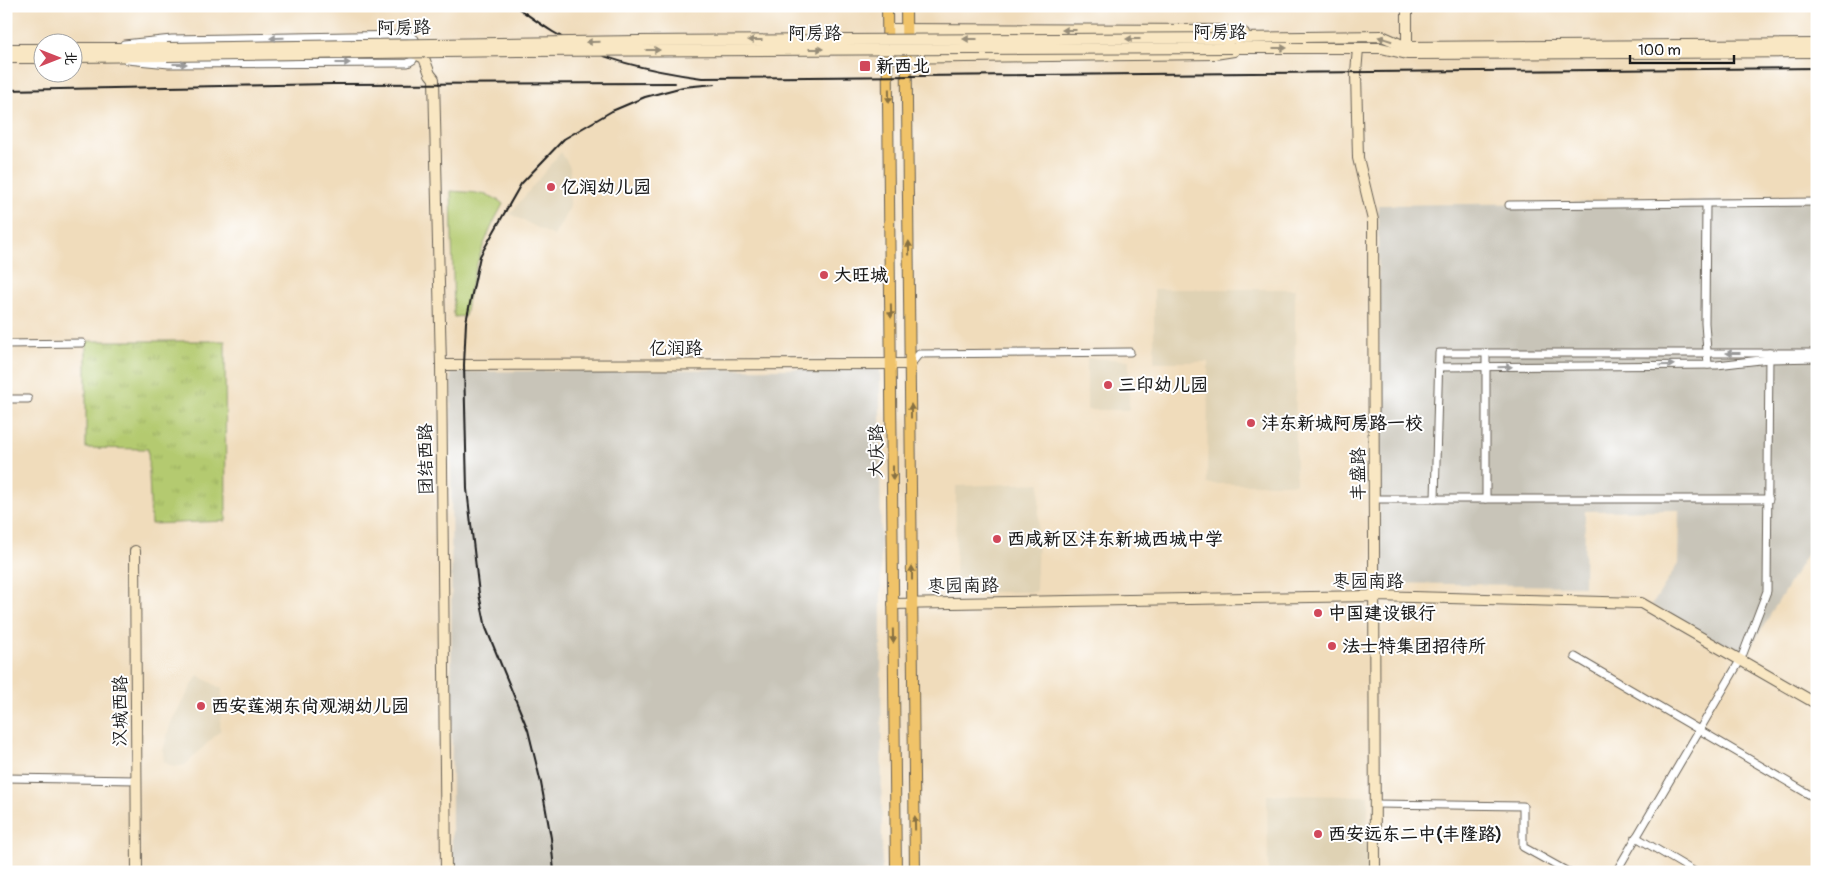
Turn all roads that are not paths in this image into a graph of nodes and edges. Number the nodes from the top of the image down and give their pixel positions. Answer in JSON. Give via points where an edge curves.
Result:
{"nodes":[{"id":1,"x":888,"y":6,"type":"edge"},
{"id":2,"x":906,"y":6,"type":"edge"},
{"id":3,"x":1407,"y":6,"type":"edge"},
{"id":4,"x":888,"y":29,"type":"junction"},
{"id":5,"x":906,"y":30,"type":"junction"},
{"id":6,"x":1275,"y":38,"type":"junction"},
{"id":7,"x":1233,"y":43,"type":"junction"},
{"id":8,"x":1817,"y":44,"type":"edge"},
{"id":9,"x":1258,"y":48,"type":"junction"},
{"id":10,"x":1358,"y":48,"type":"junction"},
{"id":11,"x":6,"y":49,"type":"edge"},
{"id":12,"x":32,"y":49,"type":"edge"},
{"id":13,"x":82,"y":50,"type":"edge"},
{"id":14,"x":1407,"y":51,"type":"junction"},
{"id":15,"x":1817,"y":52,"type":"edge"},
{"id":16,"x":97,"y":53,"type":"junction"},
{"id":17,"x":416,"y":54,"type":"junction"},
{"id":18,"x":82,"y":55,"type":"edge"},
{"id":19,"x":6,"y":58,"type":"edge"},
{"id":20,"x":32,"y":58,"type":"edge"},
{"id":21,"x":888,"y":58,"type":"junction"},
{"id":22,"x":906,"y":58,"type":"junction"},
{"id":23,"x":1817,"y":202,"type":"edge"},
{"id":24,"x":1706,"y":204,"type":"junction"},
{"id":25,"x":1509,"y":205,"type":"dead end"},
{"id":26,"x":82,"y":343,"type":"dead end"},
{"id":27,"x":6,"y":344,"type":"edge"},
{"id":28,"x":1130,"y":352,"type":"dead end"},
{"id":29,"x":1486,"y":353,"type":"junction"},
{"id":30,"x":1525,"y":353,"type":"junction"},
{"id":31,"x":1568,"y":353,"type":"junction"},
{"id":32,"x":1630,"y":353,"type":"junction"},
{"id":33,"x":1708,"y":353,"type":"junction"},
{"id":34,"x":1817,"y":353,"type":"edge"},
{"id":35,"x":1769,"y":356,"type":"junction"},
{"id":36,"x":1817,"y":358,"type":"edge"},
{"id":37,"x":892,"y":364,"type":"junction"},
{"id":38,"x":911,"y":364,"type":"junction"},
{"id":39,"x":441,"y":365,"type":"junction"},
{"id":40,"x":1708,"y":365,"type":"junction"},
{"id":41,"x":1568,"y":366,"type":"junction"},
{"id":42,"x":1630,"y":366,"type":"junction"},
{"id":43,"x":1486,"y":367,"type":"junction"},
{"id":44,"x":1525,"y":367,"type":"junction"},
{"id":45,"x":1439,"y":368,"type":"junction"},
{"id":46,"x":6,"y":399,"type":"edge"},
{"id":47,"x":28,"y":399,"type":"dead end"},
{"id":48,"x":1375,"y":499,"type":"junction"},
{"id":49,"x":1435,"y":499,"type":"junction"},
{"id":50,"x":1486,"y":499,"type":"junction"},
{"id":51,"x":1768,"y":499,"type":"junction"},
{"id":52,"x":135,"y":551,"type":"dead end"},
{"id":53,"x":1375,"y":596,"type":"junction"},
{"id":54,"x":912,"y":603,"type":"junction"},
{"id":55,"x":893,"y":604,"type":"junction"},
{"id":56,"x":1575,"y":657,"type":"dead end"},
{"id":57,"x":1741,"y":659,"type":"junction"},
{"id":58,"x":1817,"y":704,"type":"edge"},
{"id":59,"x":1699,"y":730,"type":"junction"},
{"id":60,"x":6,"y":778,"type":"edge"},
{"id":61,"x":136,"y":780,"type":"junction"},
{"id":62,"x":1817,"y":799,"type":"edge"},
{"id":63,"x":1375,"y":804,"type":"junction"},
{"id":64,"x":1636,"y":838,"type":"junction"},
{"id":65,"x":137,"y":872,"type":"edge"},
{"id":66,"x":446,"y":872,"type":"edge"},
{"id":67,"x":896,"y":872,"type":"edge"},
{"id":68,"x":915,"y":872,"type":"edge"},
{"id":69,"x":1375,"y":872,"type":"edge"},
{"id":70,"x":1568,"y":872,"type":"edge"},
{"id":71,"x":1616,"y":872,"type":"edge"},
{"id":72,"x":1695,"y":872,"type":"edge"}],
"edges":[{"from":1,"to":4,"type":"main road","name":"大庆路"},
{"from":2,"to":5,"type":"main road","name":"大庆路"},
{"from":3,"to":14,"type":"street"},
{"from":4,"to":5,"type":"street","name":"阿房路"},
{"from":4,"to":21,"type":"main road","name":"大庆路"},
{"from":6,"to":5,"type":"street","name":"阿房路","one_way":true,"via":[[1219,30]]},
{"from":5,"to":22,"type":"main road","name":"大庆路"},
{"from":6,"to":7,"type":"street","name":"阿房路"},
{"from":14,"to":6,"type":"street","name":"阿房路","one_way":true,"via":[[1382,36]]},
{"from":7,"to":9,"type":"street","name":"阿房路"},
{"from":7,"to":16,"type":"street","name":"阿房路","bridge":true},
{"from":8,"to":14,"type":"street","name":"阿房路"},
{"from":9,"to":10,"type":"street","name":"阿房路","one_way":true},
{"from":9,"to":22,"type":"street","name":"阿房路","via":[[1215,54]]},
{"from":10,"to":14,"type":"street","name":"阿房路"},
{"from":10,"to":48,"type":"street","name":"丰盛路","via":[[1358,158],[1372,220]]},
{"from":11,"to":12,"type":"street"},
{"from":13,"to":16,"type":"street","name":"阿房路"},
{"from":14,"to":15,"type":"street","name":"阿房路"},
{"from":16,"to":17,"type":"street","one_way":true,"via":[[169,64],[408,63]]},
{"from":17,"to":16,"type":"street","one_way":true,"via":[[415,39],[409,35],[172,39],[142,42]]},
{"from":16,"to":18,"type":"street","name":"阿房路"},
{"from":17,"to":39,"type":"street","name":"团结西路","via":[[424,58],[434,79]]},
{"from":19,"to":20,"type":"street"},
{"from":21,"to":22,"type":"street","name":"阿房路"},
{"from":21,"to":37,"type":"main road","name":"大庆路","one_way":true},
{"from":38,"to":22,"type":"main road","name":"大庆路","one_way":true},
{"from":23,"to":24,"type":"street"},
{"from":24,"to":25,"type":"street"},
{"from":24,"to":33,"type":"street","via":[[1705,323]]},
{"from":26,"to":27,"type":"street"},
{"from":28,"to":38,"type":"street","via":[[919,354]]},
{"from":29,"to":30,"type":"street"},
{"from":29,"to":43,"type":"street"},
{"from":29,"to":45,"type":"street","via":[[1439,353]]},
{"from":30,"to":31,"type":"street"},
{"from":30,"to":44,"type":"street"},
{"from":31,"to":32,"type":"street"},
{"from":31,"to":41,"type":"street"},
{"from":32,"to":33,"type":"street"},
{"from":32,"to":42,"type":"street"},
{"from":35,"to":33,"type":"street","one_way":true},
{"from":33,"to":40,"type":"street"},
{"from":34,"to":35,"type":"street"},
{"from":35,"to":36,"type":"street"},
{"from":35,"to":40,"type":"street"},
{"from":35,"to":51,"type":"street"},
{"from":37,"to":38,"type":"street","name":"亿润路"},
{"from":37,"to":39,"type":"street","name":"亿润路"},
{"from":37,"to":55,"type":"main road","name":"大庆路","one_way":true},
{"from":54,"to":38,"type":"main road","name":"大庆路","one_way":true},
{"from":39,"to":66,"type":"street","name":"团结西路"},
{"from":42,"to":40,"type":"street","one_way":true},
{"from":41,"to":42,"type":"street"},
{"from":41,"to":44,"type":"street"},
{"from":43,"to":44,"type":"street","one_way":true},
{"from":43,"to":45,"type":"street"},
{"from":43,"to":50,"type":"street"},
{"from":45,"to":49,"type":"street"},
{"from":46,"to":47,"type":"street"},
{"from":48,"to":49,"type":"street"},
{"from":48,"to":53,"type":"street","name":"丰盛路"},
{"from":49,"to":50,"type":"street"},
{"from":50,"to":51,"type":"street"},
{"from":51,"to":57,"type":"street","via":[[1767,591]]},
{"from":52,"to":61,"type":"street","name":"汉城西路"},
{"from":53,"to":54,"type":"street","name":"枣园南路"},
{"from":53,"to":57,"type":"street","name":"枣园南路","via":[[1641,603]]},
{"from":53,"to":63,"type":"street","name":"丰盛路"},
{"from":54,"to":55,"type":"street","name":"枣园南路"},
{"from":68,"to":54,"type":"main road","name":"大庆路","one_way":true},
{"from":55,"to":67,"type":"main road","name":"大庆路","one_way":true},
{"from":56,"to":59,"type":"street"},
{"from":57,"to":58,"type":"street","name":"枣园南路"},
{"from":57,"to":59,"type":"street"},
{"from":59,"to":62,"type":"street"},
{"from":59,"to":64,"type":"street"},
{"from":60,"to":61,"type":"street"},
{"from":61,"to":65,"type":"street","name":"汉城西路"},
{"from":63,"to":69,"type":"street","name":"丰盛路"},
{"from":63,"to":70,"type":"street","via":[[1523,806],[1523,847]]},
{"from":64,"to":71,"type":"street"},
{"from":64,"to":72,"type":"street"}]}
